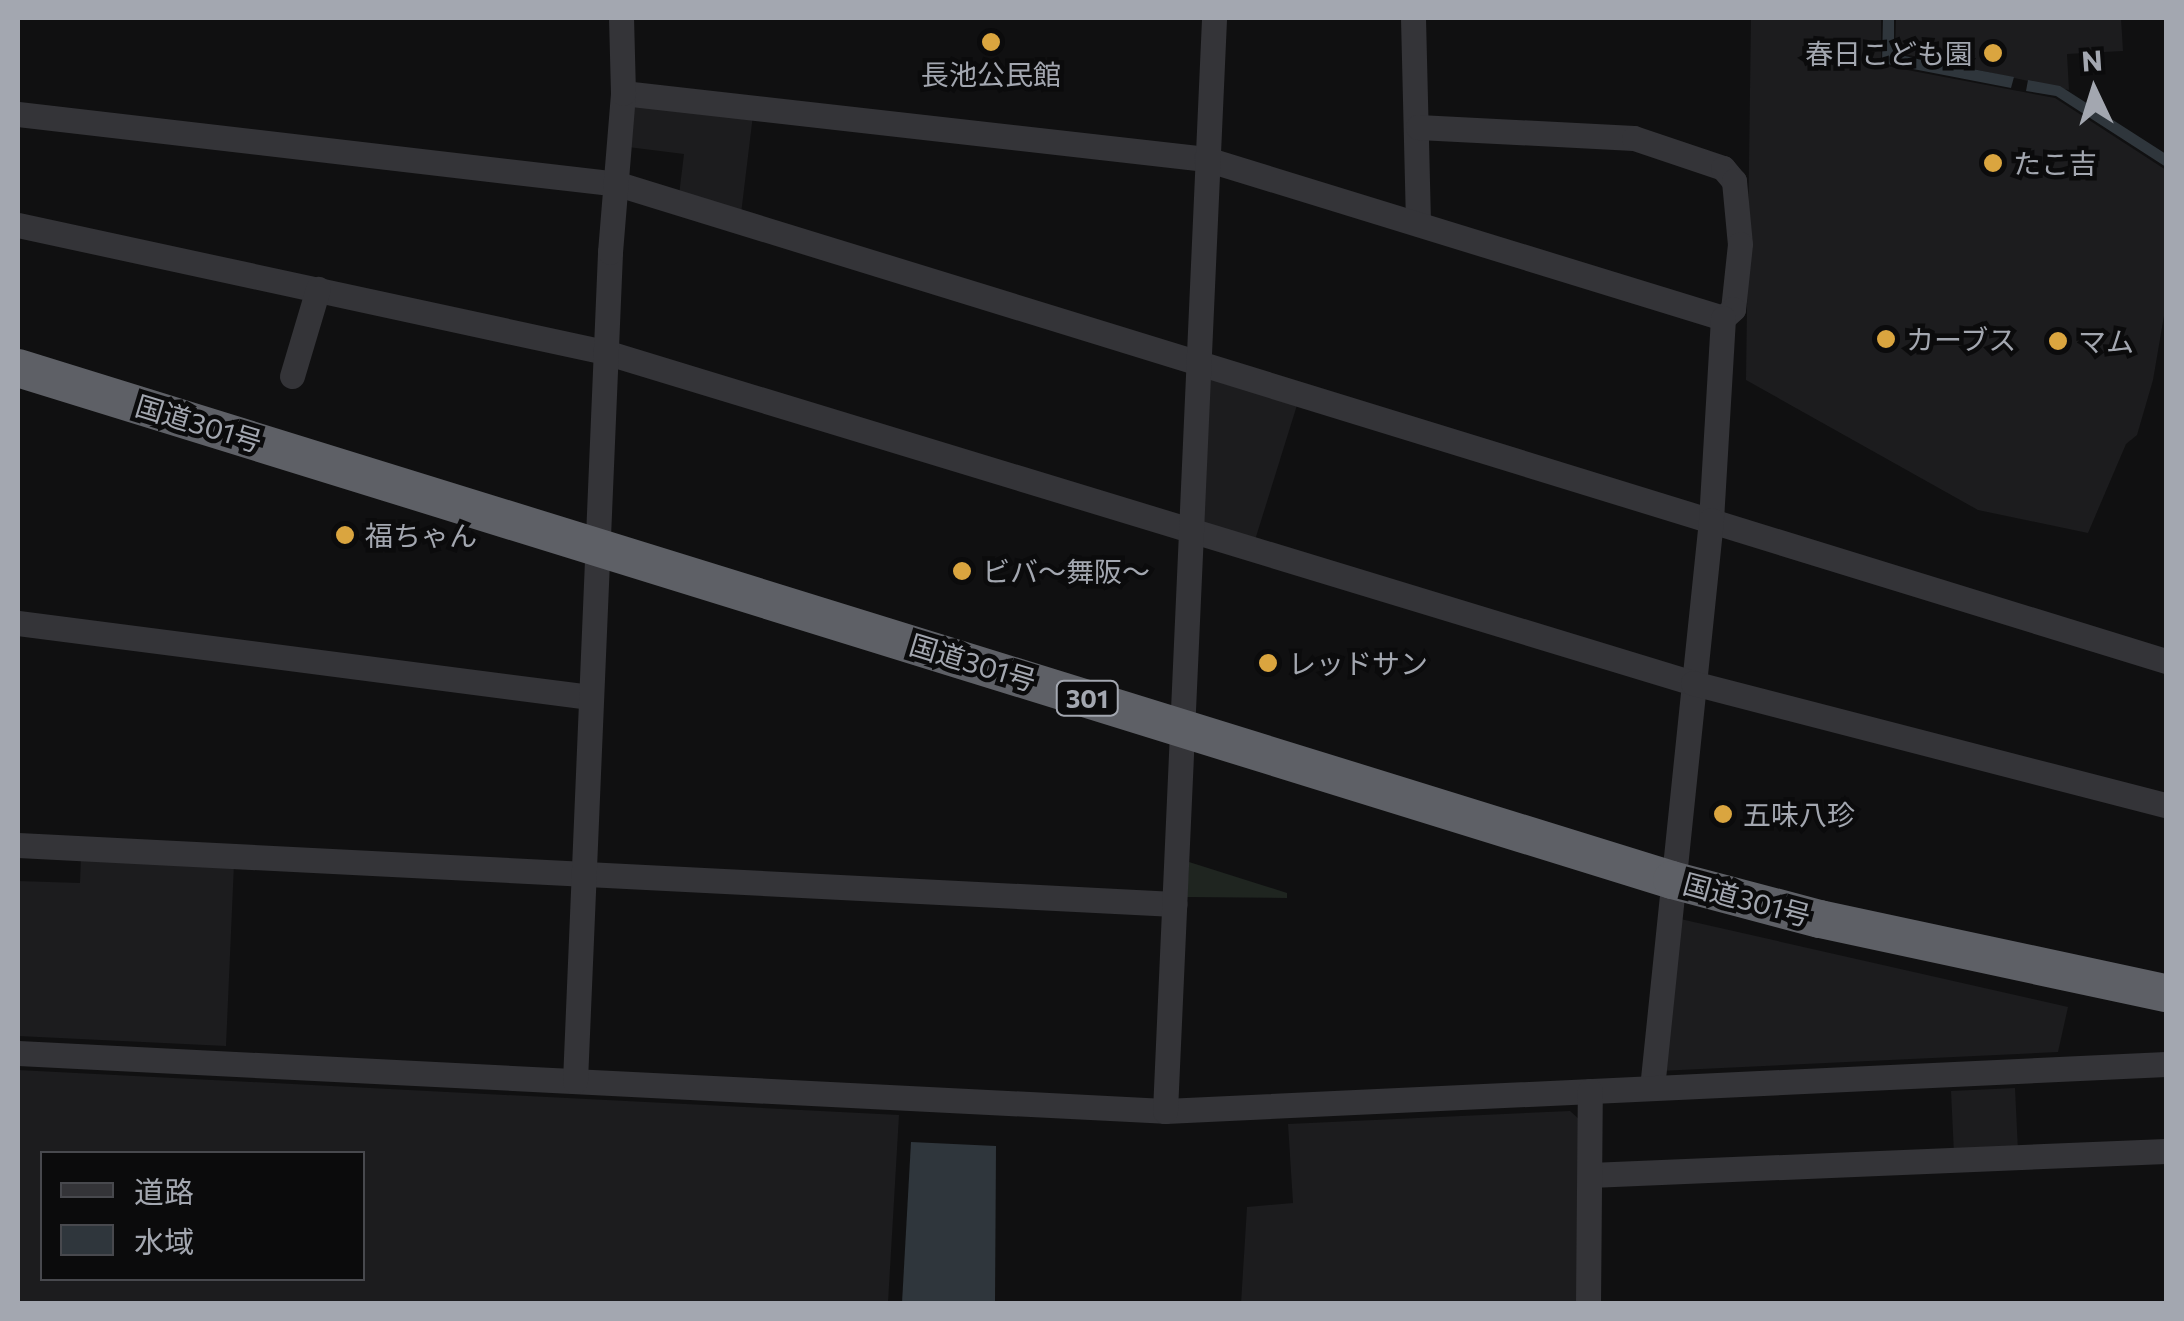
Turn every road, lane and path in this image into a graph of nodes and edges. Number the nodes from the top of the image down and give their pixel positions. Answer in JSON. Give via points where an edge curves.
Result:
{"nodes":[{"id":1,"x":621,"y":18,"type":"edge"},
{"id":2,"x":1214,"y":18,"type":"edge"},
{"id":3,"x":1413,"y":18,"type":"edge"},
{"id":4,"x":623,"y":93,"type":"junction"},
{"id":5,"x":18,"y":114,"type":"edge"},
{"id":6,"x":1418,"y":127,"type":"junction"},
{"id":7,"x":1206,"y":159,"type":"junction"},
{"id":8,"x":618,"y":184,"type":"junction"},
{"id":9,"x":1418,"y":221,"type":"junction"},
{"id":10,"x":18,"y":225,"type":"edge"},
{"id":11,"x":318,"y":289,"type":"junction"},
{"id":12,"x":1722,"y":318,"type":"junction"},
{"id":13,"x":605,"y":352,"type":"junction"},
{"id":14,"x":1197,"y":364,"type":"junction"},
{"id":15,"x":18,"y":368,"type":"edge"},
{"id":16,"x":292,"y":376,"type":"dead end"},
{"id":17,"x":1710,"y":520,"type":"junction"},
{"id":18,"x":1190,"y":527,"type":"junction"},
{"id":19,"x":596,"y":546,"type":"junction"},
{"id":20,"x":18,"y":623,"type":"edge"},
{"id":21,"x":2166,"y":661,"type":"edge"},
{"id":22,"x":1693,"y":683,"type":"junction"},
{"id":23,"x":590,"y":697,"type":"junction"},
{"id":24,"x":1182,"y":727,"type":"junction"},
{"id":25,"x":2166,"y":805,"type":"edge"},
{"id":26,"x":18,"y":845,"type":"edge"},
{"id":27,"x":584,"y":874,"type":"junction"},
{"id":28,"x":1672,"y":880,"type":"junction"},
{"id":29,"x":1174,"y":904,"type":"junction"},
{"id":30,"x":2166,"y":993,"type":"edge"},
{"id":31,"x":18,"y":1052,"type":"edge"},
{"id":32,"x":2166,"y":1064,"type":"edge"},
{"id":33,"x":576,"y":1081,"type":"junction"},
{"id":34,"x":1652,"y":1088,"type":"junction"},
{"id":35,"x":1590,"y":1091,"type":"junction"},
{"id":36,"x":1165,"y":1112,"type":"junction"},
{"id":37,"x":2166,"y":1151,"type":"edge"},
{"id":38,"x":1590,"y":1175,"type":"junction"},
{"id":39,"x":1588,"y":1304,"type":"edge"}],
"edges":[{"from":1,"to":4,"type":"street"},
{"from":2,"to":7,"type":"street"},
{"from":3,"to":6,"type":"street"},
{"from":4,"to":7,"type":"street"},
{"from":4,"to":8,"type":"street"},
{"from":5,"to":8,"type":"street"},
{"from":6,"to":9,"type":"street"},
{"from":6,"to":12,"type":"street","via":[[1634,138],[1723,168],[1734,180],[1740,244],[1733,310]]},
{"from":7,"to":9,"type":"street"},
{"from":7,"to":14,"type":"street"},
{"from":8,"to":13,"type":"street"},
{"from":8,"to":14,"type":"street"},
{"from":9,"to":12,"type":"street"},
{"from":10,"to":11,"type":"street"},
{"from":11,"to":13,"type":"street"},
{"from":11,"to":16,"type":"street"},
{"from":12,"to":17,"type":"street"},
{"from":13,"to":18,"type":"street"},
{"from":13,"to":19,"type":"street"},
{"from":14,"to":17,"type":"street"},
{"from":14,"to":18,"type":"street"},
{"from":15,"to":19,"type":"highway","name":"国道301号","number":"301"},
{"from":17,"to":21,"type":"street"},
{"from":17,"to":22,"type":"street"},
{"from":18,"to":22,"type":"street"},
{"from":18,"to":24,"type":"street"},
{"from":19,"to":23,"type":"street"},
{"from":19,"to":24,"type":"highway","name":"国道301号","number":"301"},
{"from":20,"to":23,"type":"street"},
{"from":22,"to":25,"type":"street"},
{"from":22,"to":28,"type":"street"},
{"from":23,"to":27,"type":"street"},
{"from":24,"to":28,"type":"highway","name":"国道301号","number":"301"},
{"from":24,"to":29,"type":"street"},
{"from":26,"to":27,"type":"street"},
{"from":27,"to":29,"type":"street"},
{"from":27,"to":33,"type":"street"},
{"from":28,"to":30,"type":"highway","name":"国道301号","number":"301","via":[[1820,919]]},
{"from":28,"to":34,"type":"street"},
{"from":29,"to":36,"type":"street"},
{"from":31,"to":33,"type":"street"},
{"from":32,"to":34,"type":"street"},
{"from":33,"to":36,"type":"street"},
{"from":34,"to":35,"type":"street"},
{"from":35,"to":36,"type":"street"},
{"from":35,"to":38,"type":"street"},
{"from":37,"to":38,"type":"street"},
{"from":38,"to":39,"type":"street"}]}
